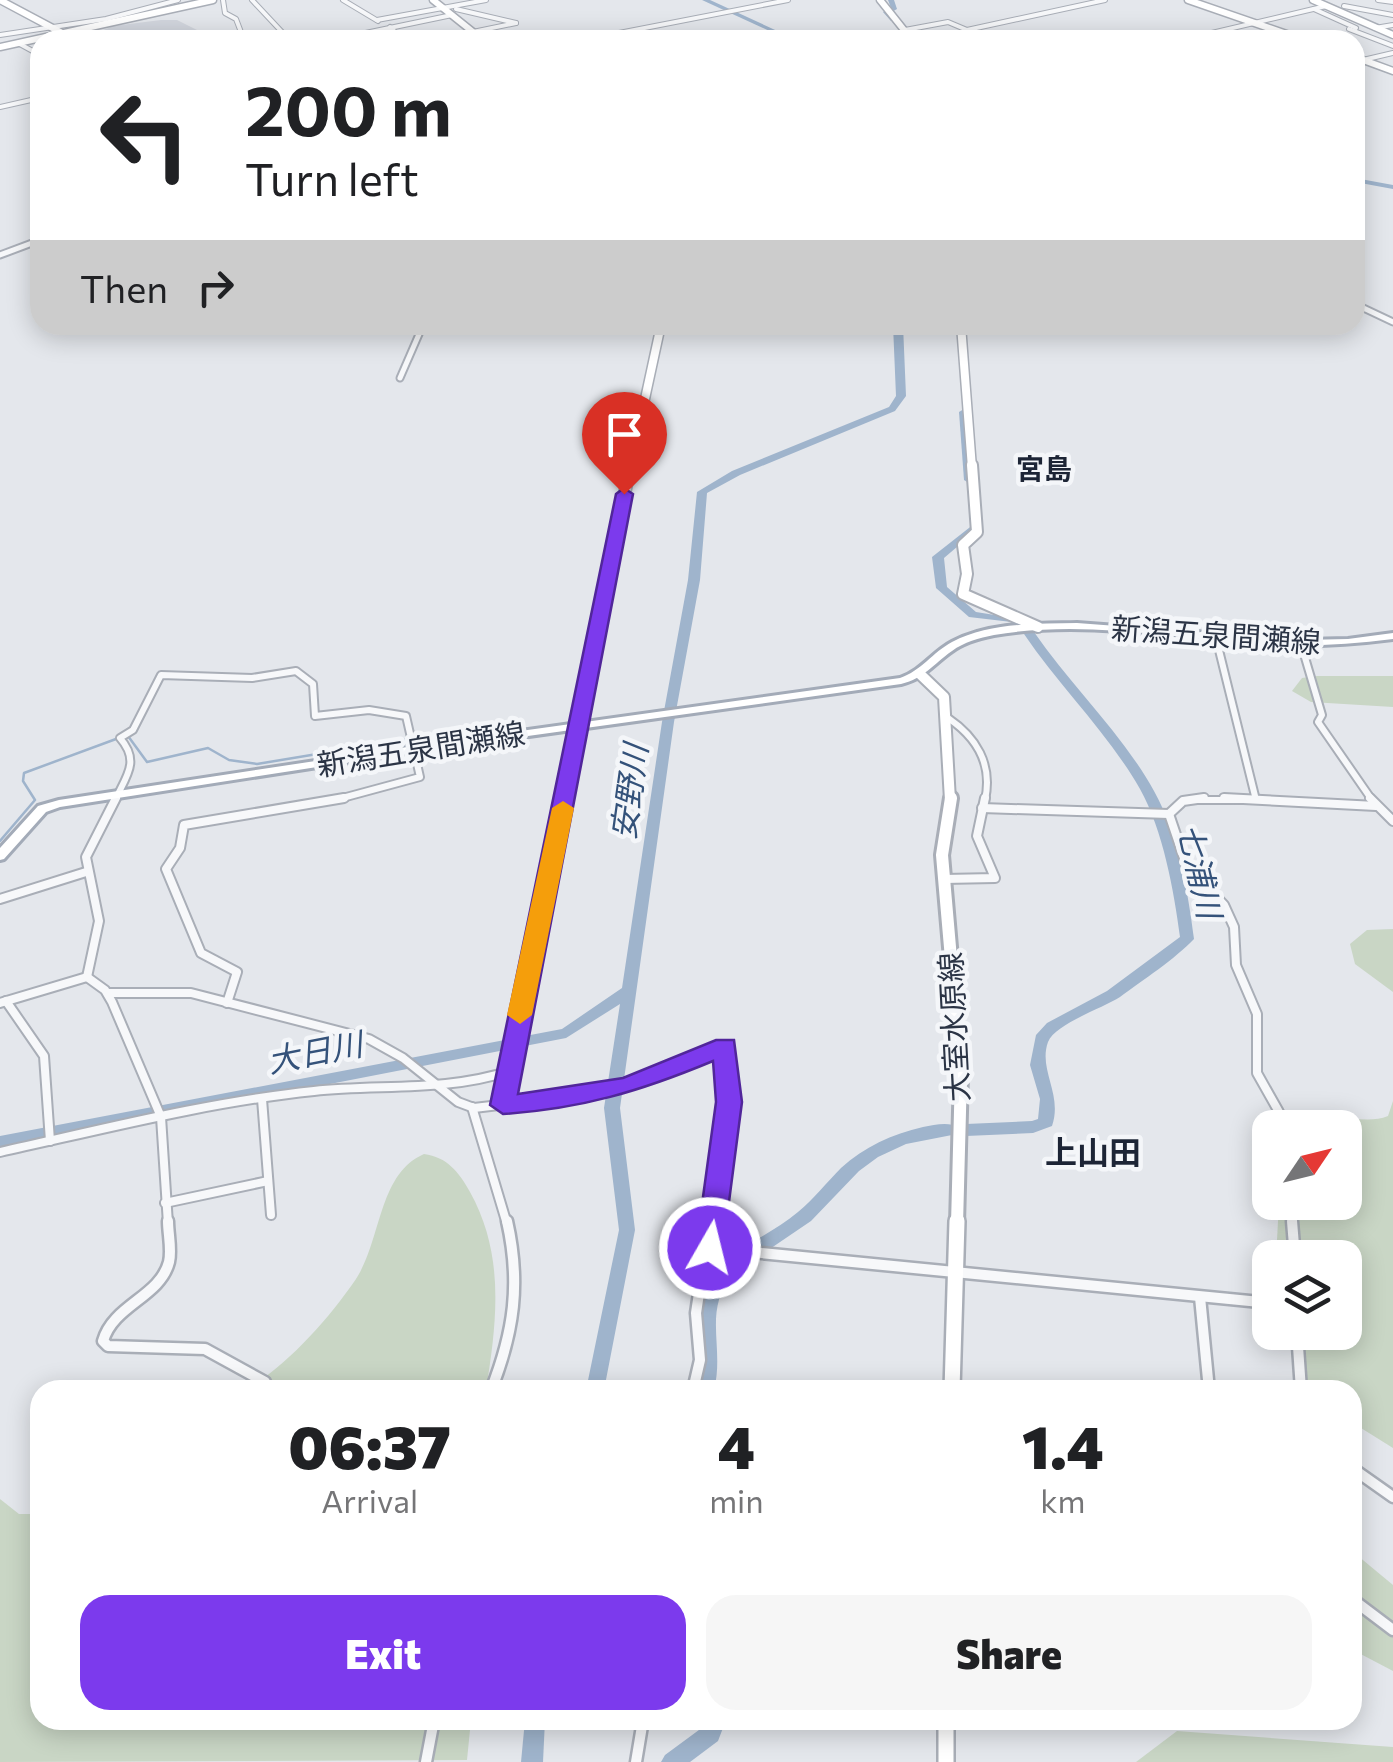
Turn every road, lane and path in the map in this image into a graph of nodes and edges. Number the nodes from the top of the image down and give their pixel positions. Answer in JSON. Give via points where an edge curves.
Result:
{"nodes":[{"id":1,"x":0,"y":0,"type":"edge"},
{"id":2,"x":178,"y":0,"type":"edge"},
{"id":3,"x":213,"y":0,"type":"edge"},
{"id":4,"x":223,"y":0,"type":"edge"},
{"id":5,"x":252,"y":0,"type":"edge"},
{"id":6,"x":343,"y":0,"type":"edge"},
{"id":7,"x":433,"y":0,"type":"edge"},
{"id":8,"x":486,"y":0,"type":"edge"},
{"id":9,"x":788,"y":0,"type":"edge"},
{"id":10,"x":880,"y":0,"type":"edge"},
{"id":11,"x":1105,"y":0,"type":"edge"},
{"id":12,"x":1188,"y":0,"type":"edge"},
{"id":13,"x":1313,"y":0,"type":"edge"},
{"id":14,"x":1375,"y":0,"type":"edge"},
{"id":15,"x":1393,"y":2,"type":"edge"},
{"id":16,"x":1326,"y":6,"type":"junction"},
{"id":17,"x":1342,"y":6,"type":"edge"},
{"id":18,"x":445,"y":7,"type":"junction"},
{"id":19,"x":1314,"y":8,"type":"junction"},
{"id":20,"x":1366,"y":10,"type":"junction"},
{"id":21,"x":452,"y":15,"type":"junction"},
{"id":22,"x":1393,"y":15,"type":"edge"},
{"id":23,"x":377,"y":20,"type":"junction"},
{"id":24,"x":1254,"y":23,"type":"junction"},
{"id":25,"x":1393,"y":25,"type":"edge"},
{"id":26,"x":1372,"y":27,"type":"junction"},
{"id":27,"x":53,"y":28,"type":"junction"},
{"id":28,"x":391,"y":28,"type":"junction"},
{"id":29,"x":1356,"y":28,"type":"junction"},
{"id":30,"x":38,"y":30,"type":"edge"},
{"id":31,"x":57,"y":30,"type":"edge"},
{"id":32,"x":76,"y":30,"type":"edge"},
{"id":33,"x":240,"y":30,"type":"edge"},
{"id":34,"x":280,"y":30,"type":"edge"},
{"id":35,"x":381,"y":30,"type":"edge"},
{"id":36,"x":471,"y":30,"type":"edge"},
{"id":37,"x":483,"y":30,"type":"edge"},
{"id":38,"x":633,"y":30,"type":"edge"},
{"id":39,"x":905,"y":30,"type":"joint"},
{"id":40,"x":1224,"y":30,"type":"edge"},
{"id":41,"x":1275,"y":30,"type":"edge"},
{"id":42,"x":1352,"y":30,"type":"edge"},
{"id":43,"x":30,"y":31,"type":"edge"},
{"id":44,"x":1393,"y":34,"type":"edge"},
{"id":45,"x":0,"y":35,"type":"edge"},
{"id":46,"x":1365,"y":36,"type":"edge"},
{"id":47,"x":30,"y":41,"type":"edge"},
{"id":48,"x":18,"y":44,"type":"junction"},
{"id":49,"x":0,"y":48,"type":"edge"},
{"id":50,"x":1393,"y":49,"type":"edge"},
{"id":51,"x":30,"y":50,"type":"edge"},
{"id":52,"x":1365,"y":57,"type":"edge"},
{"id":53,"x":1365,"y":61,"type":"edge"},
{"id":54,"x":1393,"y":71,"type":"edge"},
{"id":55,"x":30,"y":100,"type":"edge"},
{"id":56,"x":0,"y":107,"type":"edge"},
{"id":57,"x":30,"y":244,"type":"edge"},
{"id":58,"x":0,"y":255,"type":"edge"},
{"id":59,"x":1365,"y":309,"type":"edge"},
{"id":60,"x":1393,"y":322,"type":"edge"},
{"id":61,"x":419,"y":335,"type":"edge"},
{"id":62,"x":660,"y":335,"type":"edge"},
{"id":63,"x":962,"y":335,"type":"edge"},
{"id":64,"x":400,"y":378,"type":"dead end"},
{"id":65,"x":1038,"y":627,"type":"junction"},
{"id":66,"x":1393,"y":636,"type":"edge"},
{"id":67,"x":1216,"y":638,"type":"junction"},
{"id":68,"x":1301,"y":644,"type":"junction"},
{"id":69,"x":922,"y":676,"type":"junction"},
{"id":70,"x":948,"y":718,"type":"junction"},
{"id":71,"x":581,"y":726,"type":"junction"},
{"id":72,"x":414,"y":749,"type":"junction"},
{"id":73,"x":119,"y":796,"type":"junction"},
{"id":74,"x":1256,"y":801,"type":"junction"},
{"id":75,"x":1376,"y":806,"type":"junction"},
{"id":76,"x":982,"y":808,"type":"junction"},
{"id":77,"x":1167,"y":814,"type":"junction"},
{"id":78,"x":1393,"y":821,"type":"edge"},
{"id":79,"x":0,"y":856,"type":"edge"},
{"id":80,"x":86,"y":872,"type":"junction"},
{"id":81,"x":944,"y":879,"type":"junction"},
{"id":82,"x":0,"y":899,"type":"edge"},
{"id":83,"x":87,"y":977,"type":"junction"},
{"id":84,"x":108,"y":993,"type":"junction"},
{"id":85,"x":3,"y":1002,"type":"edge"},
{"id":86,"x":227,"y":1003,"type":"junction"},
{"id":87,"x":510,"y":1071,"type":"junction"},
{"id":88,"x":438,"y":1086,"type":"junction"},
{"id":89,"x":262,"y":1099,"type":"junction"},
{"id":90,"x":503,"y":1105,"type":"junction"},
{"id":91,"x":472,"y":1107,"type":"junction"},
{"id":92,"x":1278,"y":1110,"type":"edge"},
{"id":93,"x":161,"y":1117,"type":"junction"},
{"id":94,"x":49,"y":1140,"type":"junction"},
{"id":95,"x":0,"y":1152,"type":"edge"},
{"id":96,"x":268,"y":1181,"type":"junction"},
{"id":97,"x":166,"y":1203,"type":"junction"},
{"id":98,"x":271,"y":1215,"type":"dead end"},
{"id":99,"x":710,"y":1248,"type":"junction"},
{"id":100,"x":956,"y":1274,"type":"junction"},
{"id":101,"x":1200,"y":1296,"type":"junction"},
{"id":102,"x":1252,"y":1301,"type":"edge"},
{"id":103,"x":1298,"y":1350,"type":"edge"},
{"id":104,"x":261,"y":1380,"type":"edge"},
{"id":105,"x":495,"y":1380,"type":"edge"},
{"id":106,"x":696,"y":1380,"type":"edge"},
{"id":107,"x":952,"y":1380,"type":"edge"},
{"id":108,"x":1208,"y":1380,"type":"edge"},
{"id":109,"x":1300,"y":1380,"type":"edge"},
{"id":110,"x":1362,"y":1475,"type":"edge"},
{"id":111,"x":1393,"y":1497,"type":"edge"},
{"id":112,"x":1362,"y":1607,"type":"edge"},
{"id":113,"x":1393,"y":1630,"type":"edge"},
{"id":114,"x":432,"y":1730,"type":"edge"},
{"id":115,"x":641,"y":1730,"type":"edge"},
{"id":116,"x":946,"y":1730,"type":"edge"},
{"id":117,"x":426,"y":1762,"type":"edge"},
{"id":118,"x":636,"y":1762,"type":"edge"},
{"id":119,"x":946,"y":1762,"type":"edge"}],
"edges":[{"from":1,"to":27,"type":"main road"},
{"from":2,"to":27,"type":"street"},
{"from":3,"to":32,"type":"main road"},
{"from":4,"to":33,"type":"street"},
{"from":5,"to":34,"type":"street"},
{"from":6,"to":23,"type":"street"},
{"from":7,"to":18,"type":"main road"},
{"from":8,"to":18,"type":"street"},
{"from":9,"to":38,"type":"street"},
{"from":10,"to":39,"type":"main road"},
{"from":11,"to":39,"type":"street","via":[[968,30],[948,22]]},
{"from":12,"to":24,"type":"main road"},
{"from":13,"to":16,"type":"main road"},
{"from":14,"to":15,"type":"street"},
{"from":14,"to":20,"type":"street"},
{"from":16,"to":17,"type":"main road"},
{"from":16,"to":19,"type":"street"},
{"from":17,"to":20,"type":"street"},
{"from":17,"to":26,"type":"main road"},
{"from":18,"to":21,"type":"main road"},
{"from":18,"to":23,"type":"street"},
{"from":18,"to":37,"type":"street","via":[[516,23]]},
{"from":19,"to":24,"type":"street"},
{"from":19,"to":29,"type":"street"},
{"from":20,"to":22,"type":"street"},
{"from":21,"to":28,"type":"street"},
{"from":21,"to":36,"type":"main road"},
{"from":23,"to":28,"type":"street"},
{"from":24,"to":40,"type":"street"},
{"from":24,"to":41,"type":"main road"},
{"from":25,"to":26,"type":"street"},
{"from":26,"to":29,"type":"street"},
{"from":26,"to":44,"type":"main road"},
{"from":27,"to":30,"type":"street"},
{"from":27,"to":31,"type":"main road"},
{"from":28,"to":35,"type":"street"},
{"from":29,"to":42,"type":"street"},
{"from":43,"to":45,"type":"street"},
{"from":46,"to":50,"type":"street"},
{"from":47,"to":48,"type":"main road"},
{"from":48,"to":49,"type":"main road"},
{"from":48,"to":51,"type":"street"},
{"from":50,"to":52,"type":"street"},
{"from":53,"to":54,"type":"main road"},
{"from":55,"to":56,"type":"street"},
{"from":57,"to":58,"type":"street"},
{"from":59,"to":60,"type":"street"},
{"from":61,"to":64,"type":"street"},
{"from":62,"to":71,"type":"main road"},
{"from":63,"to":65,"type":"main road","via":[[977,532],[962,546],[962,594]]},
{"from":65,"to":67,"type":"main road","name":"新潟五泉間瀬線"},
{"from":65,"to":69,"type":"main road","name":"新潟五泉間瀬線","via":[[968,639]]},
{"from":66,"to":68,"type":"main road","name":"新潟五泉間瀬線"},
{"from":67,"to":68,"type":"main road","name":"新潟五泉間瀬線"},
{"from":67,"to":74,"type":"street"},
{"from":68,"to":75,"type":"street","via":[[1322,715],[1318,722]]},
{"from":69,"to":70,"type":"main road","name":"大室水原線","via":[[944,697]]},
{"from":69,"to":71,"type":"main road","name":"新潟五泉間瀬線"},
{"from":70,"to":76,"type":"street","via":[[972,735],[982,755],[988,774]]},
{"from":70,"to":81,"type":"main road","name":"大室水原線","via":[[952,808]]},
{"from":71,"to":72,"type":"main road","name":"新潟五泉間瀬線"},
{"from":71,"to":87,"type":"street"},
{"from":72,"to":73,"type":"main road","name":"新潟五泉間瀬線"},
{"from":72,"to":73,"type":"street","via":[[402,714],[316,716],[313,684],[296,671],[252,678],[161,675],[133,730],[120,738],[134,764]]},
{"from":72,"to":86,"type":"street","via":[[420,777],[414,782],[184,826],[166,870],[196,946],[237,972]]},
{"from":73,"to":79,"type":"main road","name":"新潟五泉間瀬線","via":[[42,809]]},
{"from":73,"to":80,"type":"street","via":[[86,858]]},
{"from":74,"to":75,"type":"street"},
{"from":74,"to":77,"type":"street","via":[[1195,798]]},
{"from":75,"to":78,"type":"street"},
{"from":76,"to":77,"type":"street"},
{"from":76,"to":81,"type":"street","via":[[976,836],[995,878]]},
{"from":77,"to":92,"type":"street","via":[[1186,864],[1224,905],[1234,927],[1236,964],[1257,1014],[1256,1073]]},
{"from":80,"to":82,"type":"street"},
{"from":80,"to":83,"type":"street","via":[[99,924]]},
{"from":81,"to":100,"type":"main road","name":"大室水原線","via":[[962,1074]]},
{"from":83,"to":84,"type":"street"},
{"from":83,"to":85,"type":"street"},
{"from":84,"to":86,"type":"street","via":[[191,994]]},
{"from":84,"to":93,"type":"street"},
{"from":85,"to":94,"type":"street","via":[[44,1056]]},
{"from":86,"to":88,"type":"street","via":[[369,1039]]},
{"from":87,"to":88,"type":"street","via":[[476,1084]]},
{"from":87,"to":90,"type":"street"},
{"from":88,"to":89,"type":"street"},
{"from":88,"to":91,"type":"street"},
{"from":89,"to":93,"type":"street"},
{"from":89,"to":96,"type":"street"},
{"from":90,"to":91,"type":"street"},
{"from":90,"to":99,"type":"street","via":[[601,1093],[726,1049],[729,1102]]},
{"from":91,"to":105,"type":"street","via":[[518,1276],[516,1326]]},
{"from":93,"to":94,"type":"street"},
{"from":93,"to":97,"type":"street"},
{"from":94,"to":95,"type":"street"},
{"from":96,"to":97,"type":"street"},
{"from":96,"to":98,"type":"street"},
{"from":97,"to":104,"type":"street","via":[[167,1271],[106,1329],[104,1341],[205,1350]]},
{"from":99,"to":100,"type":"street"},
{"from":99,"to":106,"type":"street","via":[[696,1313]]},
{"from":100,"to":101,"type":"street"},
{"from":100,"to":107,"type":"main road","name":"大室水原線"},
{"from":101,"to":102,"type":"street"},
{"from":101,"to":108,"type":"street"},
{"from":103,"to":109,"type":"street"},
{"from":110,"to":111,"type":"street"},
{"from":112,"to":113,"type":"street"},
{"from":114,"to":117,"type":"street"},
{"from":115,"to":118,"type":"street"},
{"from":116,"to":119,"type":"main road"}]}
